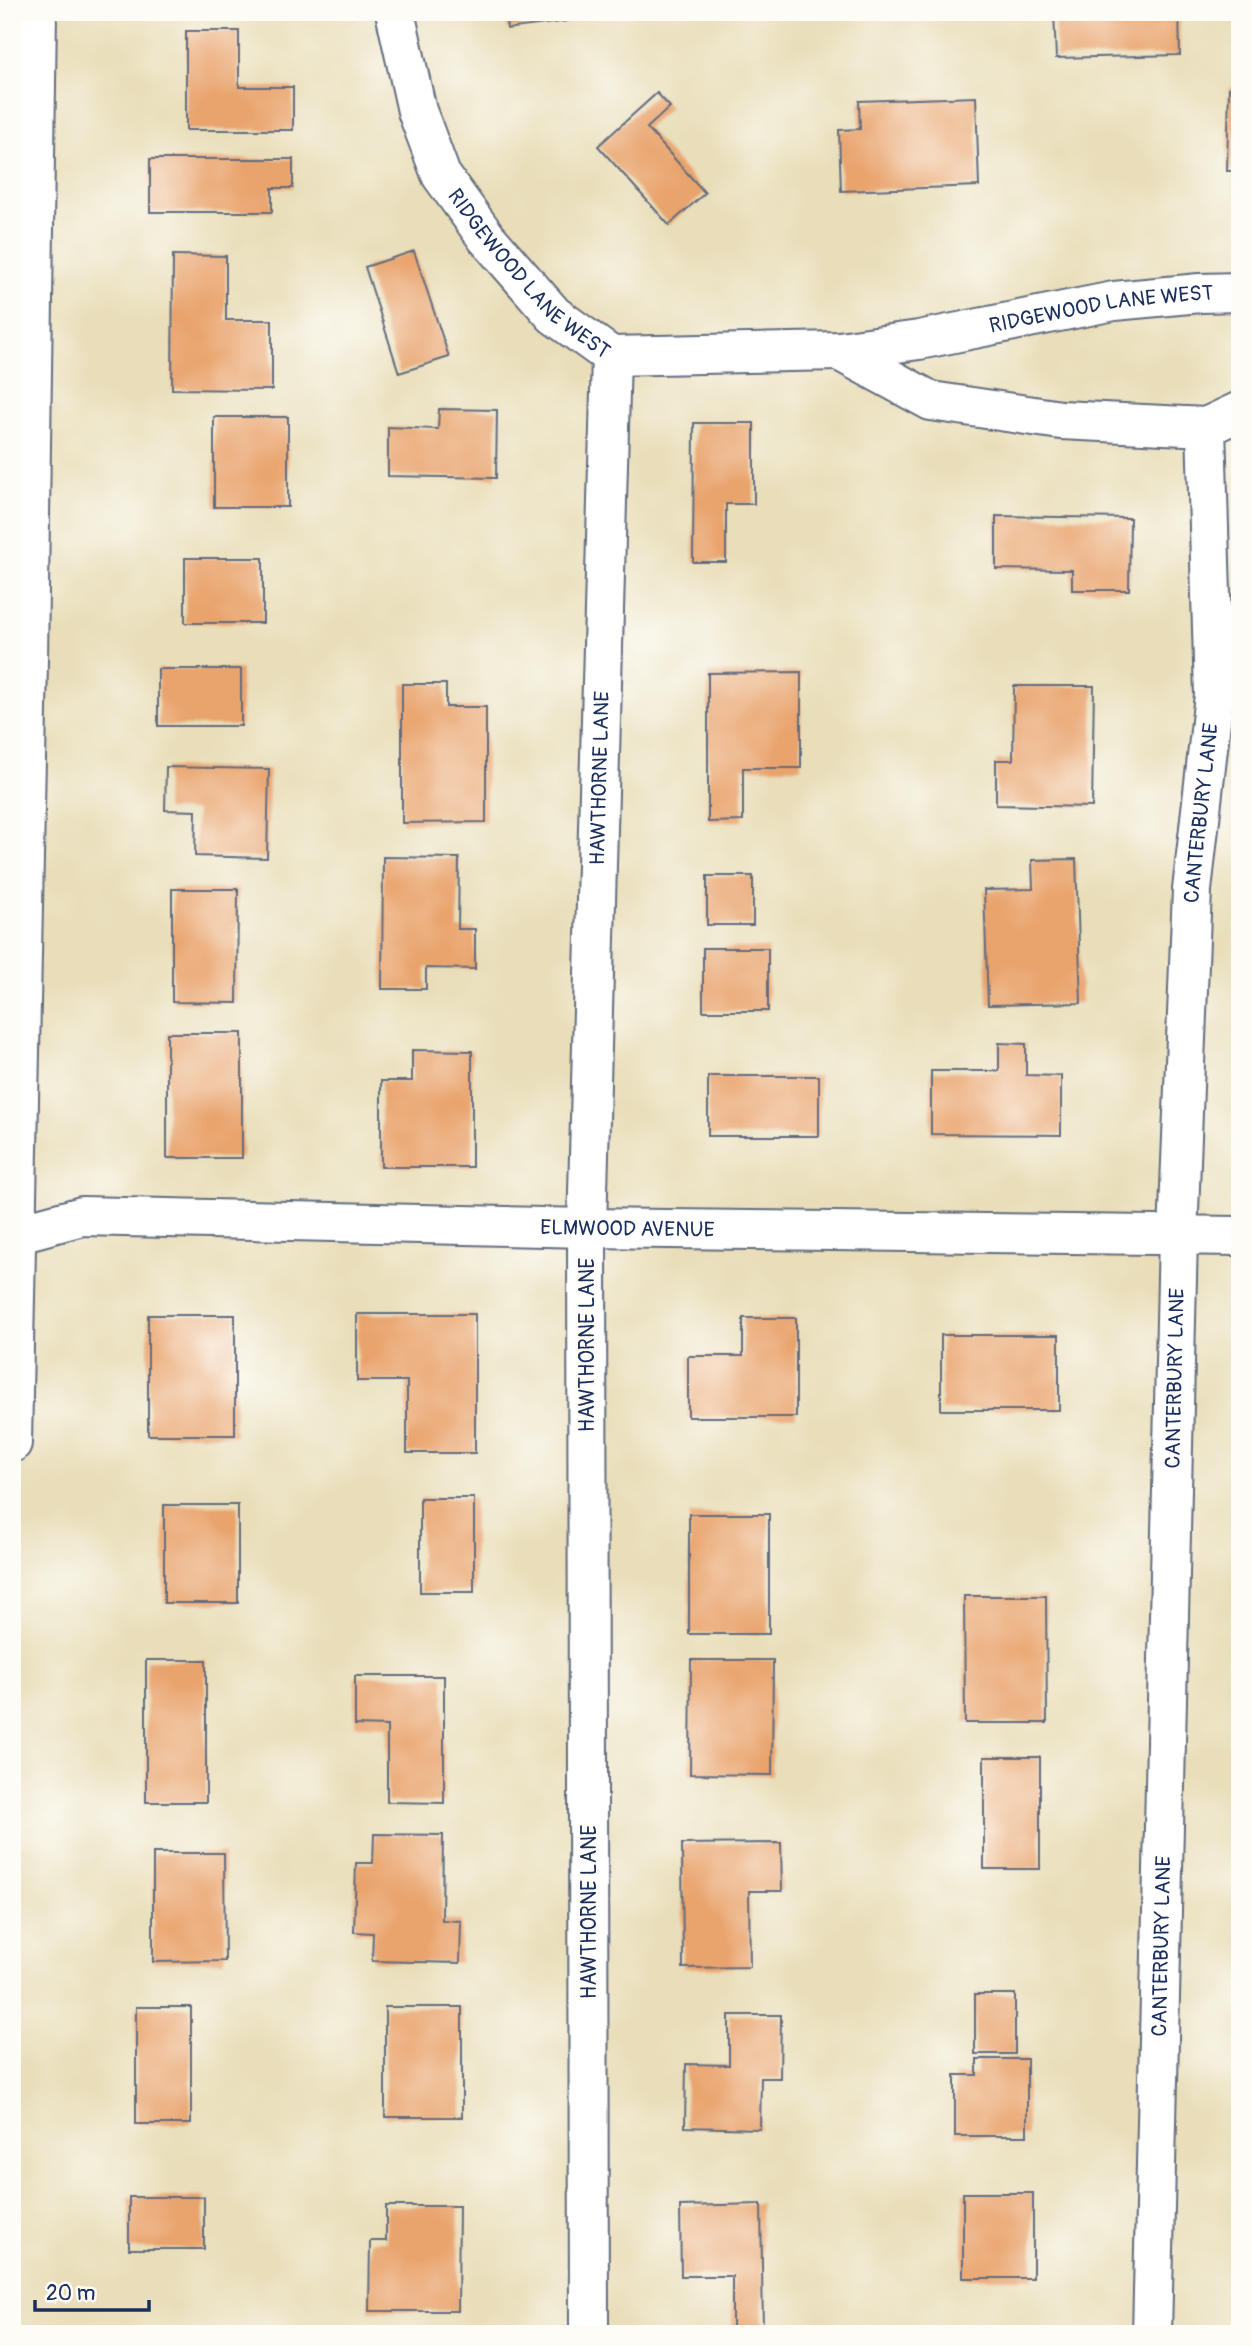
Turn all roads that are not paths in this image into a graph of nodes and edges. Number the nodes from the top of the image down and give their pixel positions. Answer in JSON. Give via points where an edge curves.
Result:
{"nodes":[{"id":1,"x":37,"y":12,"type":"edge"},
{"id":2,"x":395,"y":12,"type":"edge"},
{"id":3,"x":1240,"y":292,"type":"edge"},
{"id":4,"x":839,"y":351,"type":"junction"},
{"id":5,"x":611,"y":356,"type":"junction"},
{"id":6,"x":1223,"y":419,"type":"edge"},
{"id":7,"x":20,"y":661,"type":"edge"},
{"id":8,"x":587,"y":1228,"type":"junction"},
{"id":9,"x":14,"y":1235,"type":"edge"},
{"id":10,"x":1178,"y":1236,"type":"junction"},
{"id":11,"x":1240,"y":1236,"type":"edge"},
{"id":12,"x":12,"y":1443,"type":"edge"},
{"id":13,"x":589,"y":2334,"type":"edge"},
{"id":14,"x":1152,"y":2334,"type":"edge"}],
"edges":[{"from":1,"to":7,"type":"street"},
{"from":2,"to":5,"type":"street","name":"RIDGEWOOD LANE WEST","via":[[417,111],[441,176],[486,237],[554,315]]},
{"from":3,"to":4,"type":"street","name":"RIDGEWOOD LANE WEST","via":[[1114,301]]},
{"from":4,"to":5,"type":"street","name":"RIDGEWOOD LANE WEST"},
{"from":4,"to":6,"type":"street","name":"RIDGEWOOD LANE WEST","via":[[931,401],[1061,420]]},
{"from":5,"to":8,"type":"street","name":"HAWTHORNE LANE"},
{"from":6,"to":10,"type":"street","name":"CANTERBURY LANE","via":[[1214,695],[1192,890]]},
{"from":7,"to":9,"type":"street"},
{"from":8,"to":9,"type":"street","name":"ELMWOOD AVENUE","via":[[82,1216]]},
{"from":8,"to":10,"type":"street","name":"ELMWOOD AVENUE"},
{"from":8,"to":13,"type":"street","name":"HAWTHORNE LANE"},
{"from":9,"to":12,"type":"street"},
{"from":10,"to":11,"type":"street","name":"ELMWOOD AVENUE"},
{"from":10,"to":14,"type":"street","name":"CANTERBURY LANE"}]}
